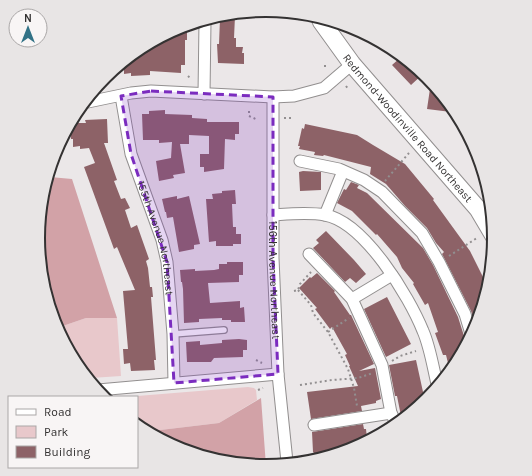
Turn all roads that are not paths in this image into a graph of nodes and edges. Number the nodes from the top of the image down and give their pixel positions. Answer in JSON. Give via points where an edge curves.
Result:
{"nodes":[{"id":1,"x":324,"y":25,"type":"edge"},
{"id":2,"x":205,"y":26,"type":"edge"},
{"id":3,"x":352,"y":64,"type":"junction"},
{"id":4,"x":204,"y":94,"type":"junction"},
{"id":5,"x":121,"y":96,"type":"junction"},
{"id":6,"x":272,"y":97,"type":"junction"},
{"id":7,"x":92,"y":101,"type":"edge"},
{"id":8,"x":300,"y":161,"type":"dead end"},
{"id":9,"x":343,"y":171,"type":"junction"},
{"id":10,"x":482,"y":206,"type":"edge"},
{"id":11,"x":273,"y":215,"type":"junction"},
{"id":12,"x":325,"y":215,"type":"junction"},
{"id":13,"x":486,"y":216,"type":"edge"},
{"id":14,"x":309,"y":254,"type":"dead end"},
{"id":15,"x":392,"y":275,"type":"junction"},
{"id":16,"x":352,"y":299,"type":"junction"},
{"id":17,"x":469,"y":326,"type":"edge"},
{"id":18,"x":224,"y":330,"type":"dead end"},
{"id":19,"x":173,"y":334,"type":"junction"},
{"id":20,"x":278,"y":374,"type":"junction"},
{"id":21,"x":436,"y":379,"type":"edge"},
{"id":22,"x":174,"y":383,"type":"junction"},
{"id":23,"x":105,"y":389,"type":"edge"},
{"id":24,"x":393,"y":417,"type":"edge"},
{"id":25,"x":314,"y":425,"type":"dead end"},
{"id":26,"x":287,"y":458,"type":"edge"}],
"edges":[{"from":1,"to":3,"type":"main road","name":"Redmond-Woodinville Road Northeast"},
{"from":2,"to":4,"type":"street"},
{"from":3,"to":6,"type":"street","via":[[324,88],[294,96]]},
{"from":3,"to":10,"type":"main road","name":"Redmond-Woodinville Road Northeast"},
{"from":4,"to":5,"type":"street","via":[[150,91]]},
{"from":4,"to":6,"type":"street"},
{"from":5,"to":7,"type":"street"},
{"from":5,"to":19,"type":"street","name":"155th Avenue Northeast","via":[[131,154],[167,262]]},
{"from":6,"to":11,"type":"street","name":"156th Avenue Northeast"},
{"from":8,"to":9,"type":"street"},
{"from":9,"to":12,"type":"street"},
{"from":9,"to":17,"type":"street","via":[[364,180],[382,192],[422,233],[451,284]]},
{"from":10,"to":13,"type":"main road","name":"Redmond-Woodinville Road Northeast"},
{"from":11,"to":12,"type":"street"},
{"from":11,"to":20,"type":"street","name":"156th Avenue Northeast"},
{"from":12,"to":15,"type":"street","via":[[339,220],[357,233]]},
{"from":14,"to":16,"type":"street"},
{"from":15,"to":16,"type":"street"},
{"from":15,"to":21,"type":"street","via":[[405,294],[424,332]]},
{"from":16,"to":24,"type":"street","via":[[382,365]]},
{"from":18,"to":19,"type":"lane"},
{"from":19,"to":22,"type":"street","name":"155th Avenue Northeast"},
{"from":20,"to":22,"type":"street"},
{"from":20,"to":26,"type":"street","name":"156th Avenue Northeast"},
{"from":22,"to":23,"type":"street"},
{"from":24,"to":25,"type":"street"}]}
